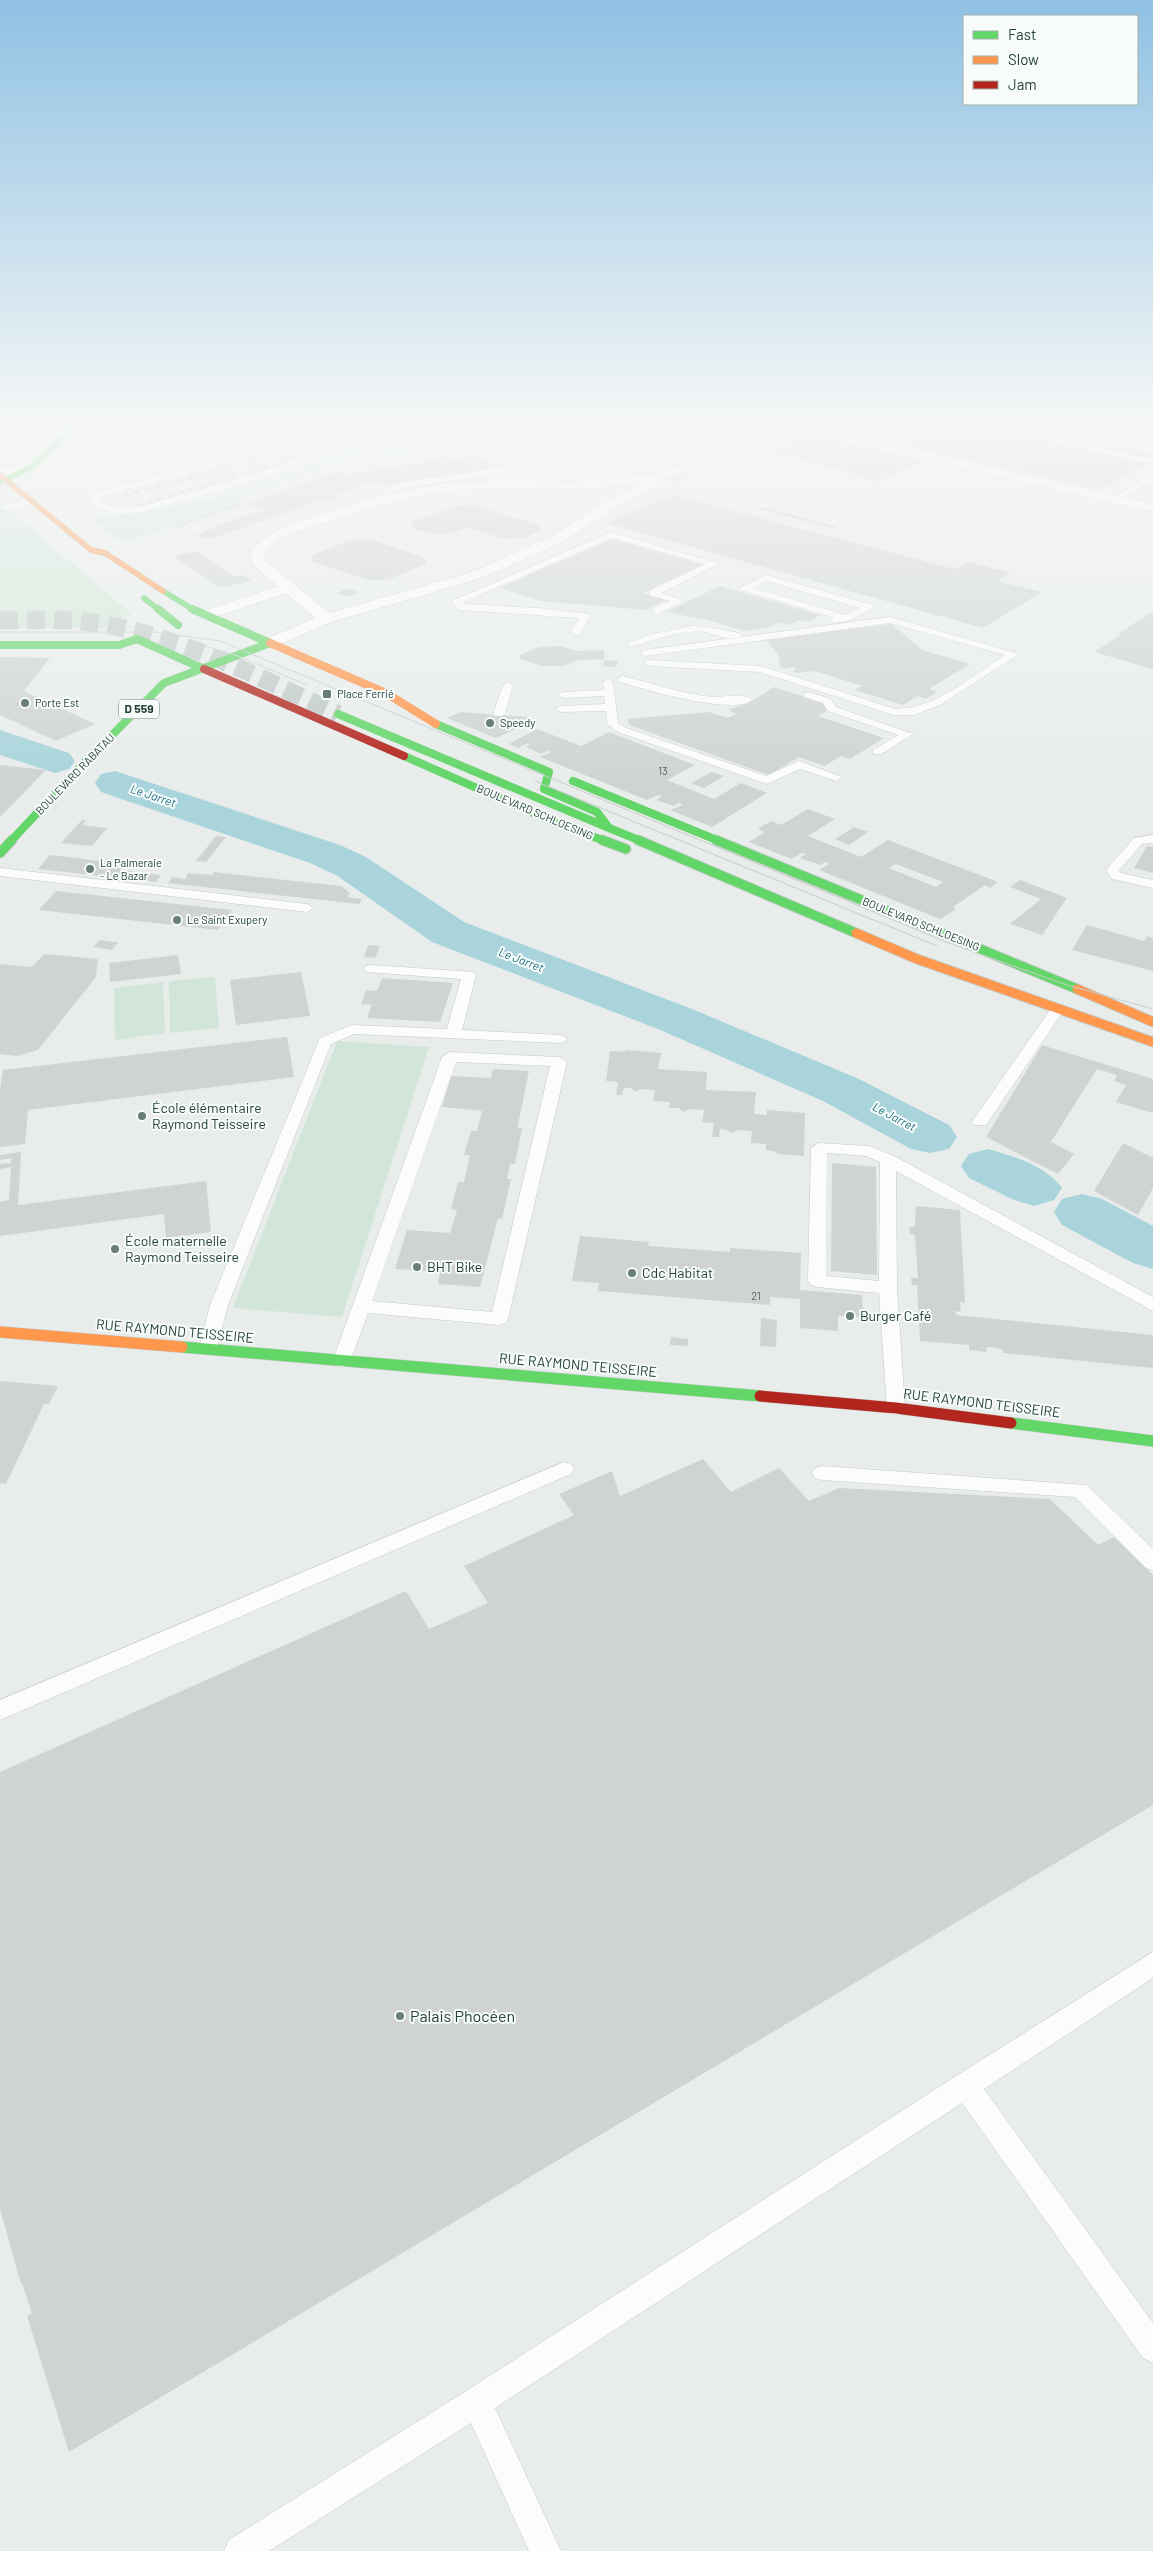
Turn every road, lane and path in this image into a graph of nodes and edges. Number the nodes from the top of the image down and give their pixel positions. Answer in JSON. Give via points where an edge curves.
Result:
{"nodes":[{"id":1,"x":85,"y":545,"type":"edge"},
{"id":2,"x":263,"y":545,"type":"edge"},
{"id":3,"x":544,"y":545,"type":"edge"},
{"id":4,"x":587,"y":545,"type":"edge"},
{"id":5,"x":647,"y":545,"type":"edge"},
{"id":6,"x":91,"y":550,"type":"junction"},
{"id":7,"x":96,"y":562,"type":"dead end"},
{"id":8,"x":287,"y":588,"type":"junction"},
{"id":9,"x":133,"y":590,"type":"dead end"},
{"id":10,"x":657,"y":611,"type":"dead end"},
{"id":11,"x":206,"y":615,"type":"junction"},
{"id":12,"x":847,"y":618,"type":"junction"},
{"id":13,"x":326,"y":619,"type":"junction"},
{"id":14,"x":178,"y":625,"type":"junction"},
{"id":15,"x":576,"y":632,"type":"dead end"},
{"id":16,"x":137,"y":639,"type":"junction"},
{"id":17,"x":270,"y":643,"type":"junction"},
{"id":18,"x":631,"y":644,"type":"dead end"},
{"id":19,"x":0,"y":645,"type":"edge"},
{"id":20,"x":646,"y":662,"type":"junction"},
{"id":21,"x":204,"y":669,"type":"junction"},
{"id":22,"x":622,"y":679,"type":"dead end"},
{"id":23,"x":508,"y":684,"type":"dead end"},
{"id":24,"x":563,"y":695,"type":"dead end"},
{"id":25,"x":746,"y":700,"type":"dead end"},
{"id":26,"x":611,"y":707,"type":"junction"},
{"id":27,"x":561,"y":709,"type":"dead end"},
{"id":28,"x":338,"y":714,"type":"tunnel mouth"},
{"id":29,"x":499,"y":714,"type":"dead end"},
{"id":30,"x":877,"y":752,"type":"dead end"},
{"id":31,"x":549,"y":772,"type":"junction"},
{"id":32,"x":836,"y":777,"type":"dead end"},
{"id":33,"x":609,"y":828,"type":"junction"},
{"id":34,"x":1153,"y":839,"type":"edge"},
{"id":35,"x":0,"y":854,"type":"edge"},
{"id":36,"x":0,"y":872,"type":"edge"},
{"id":37,"x":1153,"y":884,"type":"edge"},
{"id":38,"x":307,"y":908,"type":"dead end"},
{"id":39,"x":872,"y":940,"type":"junction"},
{"id":40,"x":371,"y":969,"type":"dead end"},
{"id":41,"x":1056,"y":1010,"type":"junction"},
{"id":42,"x":1153,"y":1022,"type":"edge"},
{"id":43,"x":453,"y":1034,"type":"junction"},
{"id":44,"x":561,"y":1038,"type":"dead end"},
{"id":45,"x":1153,"y":1042,"type":"edge"},
{"id":46,"x":980,"y":1122,"type":"dead end"},
{"id":47,"x":888,"y":1160,"type":"junction"},
{"id":48,"x":888,"y":1288,"type":"junction"},
{"id":49,"x":362,"y":1306,"type":"junction"},
{"id":50,"x":1153,"y":1306,"type":"edge"},
{"id":51,"x":0,"y":1332,"type":"edge"},
{"id":52,"x":208,"y":1348,"type":"junction"},
{"id":53,"x":342,"y":1360,"type":"junction"},
{"id":54,"x":896,"y":1408,"type":"junction"},
{"id":55,"x":1153,"y":1441,"type":"edge"},
{"id":56,"x":564,"y":1469,"type":"dead end"},
{"id":57,"x":822,"y":1473,"type":"dead end"},
{"id":58,"x":1153,"y":1562,"type":"edge"},
{"id":59,"x":0,"y":1710,"type":"edge"},
{"id":60,"x":1153,"y":1964,"type":"edge"},
{"id":61,"x":965,"y":2085,"type":"junction"},
{"id":62,"x":1153,"y":2348,"type":"edge"},
{"id":63,"x":478,"y":2402,"type":"junction"},
{"id":64,"x":240,"y":2551,"type":"edge"},
{"id":65,"x":545,"y":2551,"type":"edge"}],
"edges":[{"from":1,"to":6,"type":"main road"},
{"from":2,"to":8,"type":"street","via":[[256,554],[258,562]]},
{"from":3,"to":13,"type":"street","via":[[470,577]]},
{"from":4,"to":15,"type":"lane","via":[[457,600],[461,607],[586,616]]},
{"from":5,"to":10,"type":"lane","via":[[714,564],[652,593],[679,601]]},
{"from":6,"to":7,"type":"main road","via":[[89,556]]},
{"from":6,"to":11,"type":"main road","via":[[104,553]]},
{"from":8,"to":11,"type":"street"},
{"from":8,"to":13,"type":"street"},
{"from":9,"to":14,"type":"main road"},
{"from":11,"to":14,"type":"main road"},
{"from":11,"to":17,"type":"main road","name":"BOULEVARD SCHLOESING"},
{"from":12,"to":12,"type":"lane","via":[[753,592],[744,589],[766,578],[869,607]]},
{"from":12,"to":18,"type":"lane","via":[[729,636],[700,629]]},
{"from":13,"to":17,"type":"street"},
{"from":14,"to":16,"type":"main road"},
{"from":16,"to":19,"type":"main road","via":[[119,645]]},
{"from":16,"to":21,"type":"main road","name":"BOULEVARD SCHLOESING"},
{"from":17,"to":21,"type":"main road","number":"D 559"},
{"from":17,"to":31,"type":"main road","name":"BOULEVARD SCHLOESING","via":[[386,693],[425,719]]},
{"from":20,"to":20,"type":"lane","via":[[761,669],[894,712],[914,712],[1014,654],[890,620],[708,646]]},
{"from":20,"to":30,"type":"lane","via":[[668,674],[757,679],[827,701],[832,710],[907,734]]},
{"from":21,"to":35,"type":"main road","name":"BOULEVARD RABATAU","number":"D 559","via":[[164,683]]},
{"from":21,"to":39,"type":"main road","name":"BOULEVARD SCHLOESING","via":[[561,825],[667,864],[823,930]]},
{"from":22,"to":25,"type":"lane","via":[[642,687],[721,702]]},
{"from":23,"to":29,"type":"lane"},
{"from":24,"to":26,"type":"lane","via":[[609,687]]},
{"from":26,"to":27,"type":"lane"},
{"from":26,"to":32,"type":"lane","via":[[613,724],[622,730],[767,780],[799,765]]},
{"from":28,"to":33,"type":"main road"},
{"from":31,"to":33,"type":"main road","name":"BOULEVARD SCHLOESING","via":[[544,789],[597,812]]},
{"from":31,"to":42,"type":"main road","name":"BOULEVARD SCHLOESING"},
{"from":33,"to":39,"type":"main road","name":"BOULEVARD SCHLOESING"},
{"from":34,"to":37,"type":"lane","via":[[1138,841],[1112,870],[1117,876]]},
{"from":36,"to":38,"type":"lane"},
{"from":39,"to":41,"type":"main road","name":"BOULEVARD SCHLOESING"},
{"from":40,"to":43,"type":"lane","via":[[469,975]]},
{"from":41,"to":45,"type":"main road","name":"BOULEVARD SCHLOESING"},
{"from":41,"to":46,"type":"lane"},
{"from":43,"to":44,"type":"lane"},
{"from":43,"to":52,"type":"lane","via":[[352,1029],[325,1041],[219,1305]]},
{"from":47,"to":48,"type":"lane"},
{"from":47,"to":48,"type":"lane","via":[[869,1151],[819,1148],[817,1281]]},
{"from":47,"to":50,"type":"lane"},
{"from":48,"to":54,"type":"lane"},
{"from":49,"to":49,"type":"lane","via":[[450,1057],[559,1062],[499,1319]]},
{"from":49,"to":53,"type":"lane"},
{"from":51,"to":52,"type":"main road","name":"RUE RAYMOND TEISSEIRE"},
{"from":52,"to":53,"type":"main road","name":"RUE RAYMOND TEISSEIRE"},
{"from":53,"to":54,"type":"main road","name":"RUE RAYMOND TEISSEIRE"},
{"from":54,"to":55,"type":"main road","name":"RUE RAYMOND TEISSEIRE"},
{"from":56,"to":59,"type":"lane"},
{"from":57,"to":58,"type":"lane","via":[[1080,1490]]},
{"from":60,"to":61,"type":"lane"},
{"from":61,"to":62,"type":"lane"},
{"from":61,"to":63,"type":"lane"},
{"from":63,"to":64,"type":"lane"},
{"from":63,"to":65,"type":"lane"}]}
